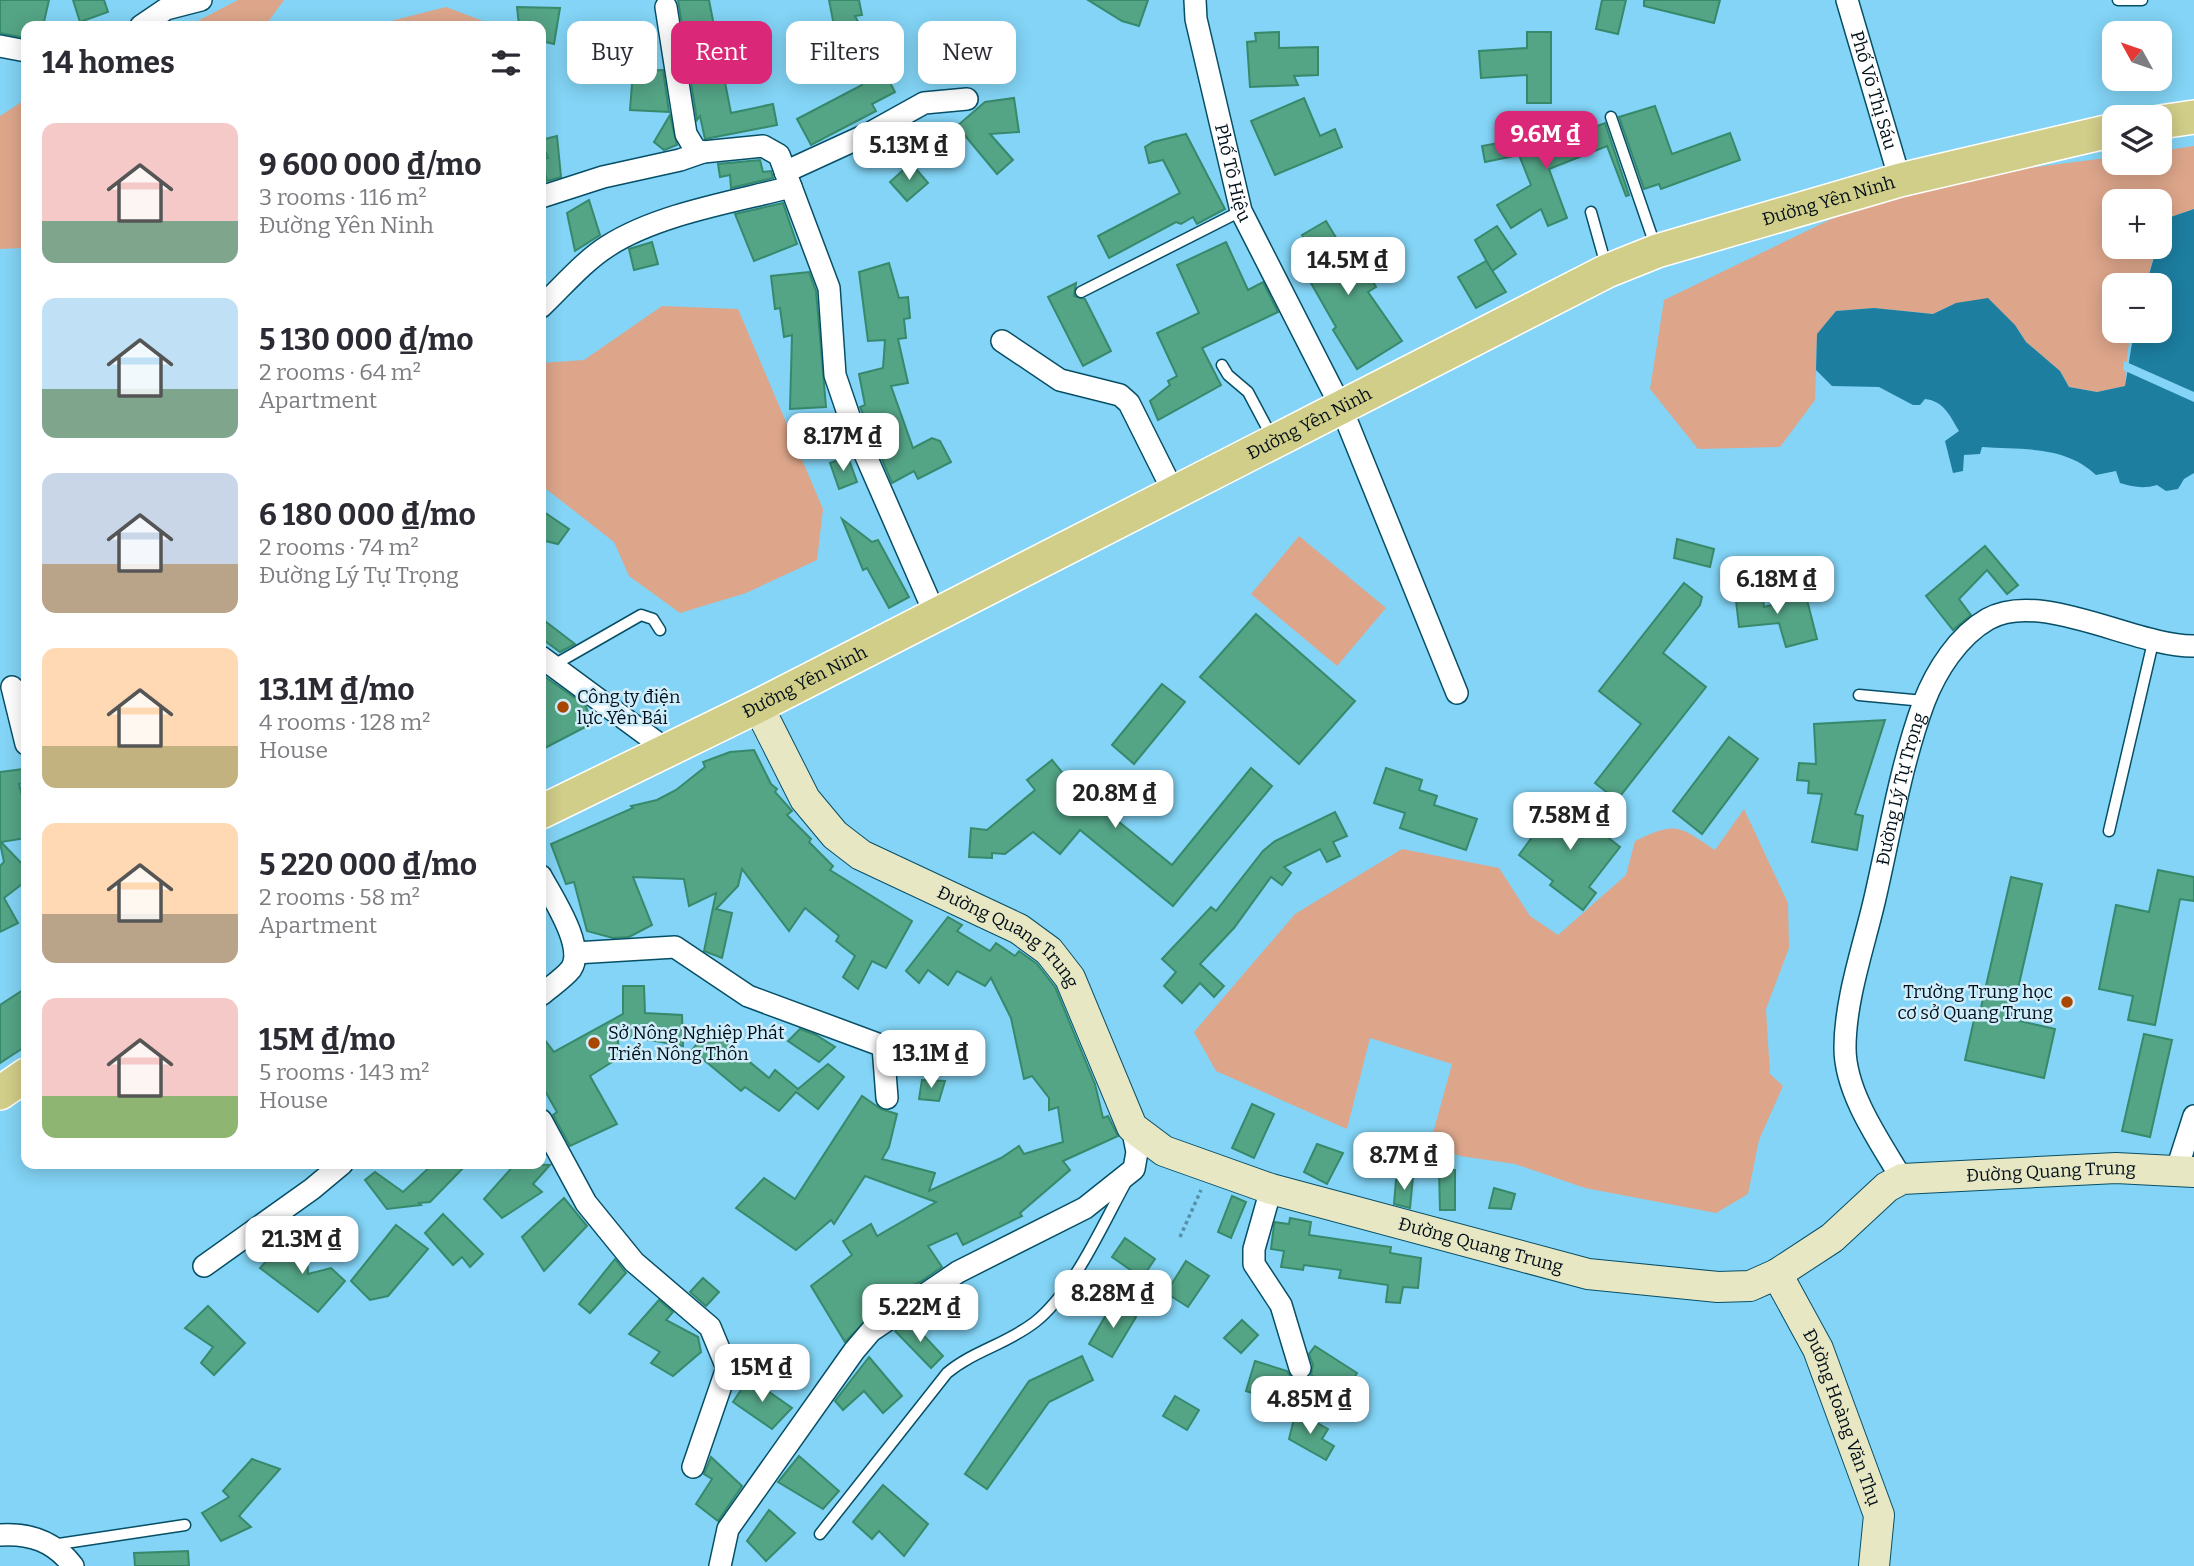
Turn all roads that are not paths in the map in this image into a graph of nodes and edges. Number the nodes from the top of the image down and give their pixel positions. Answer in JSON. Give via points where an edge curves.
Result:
{"nodes":[{"id":1,"x":201,"y":0,"type":"edge"},
{"id":2,"x":1195,"y":0,"type":"edge"},
{"id":3,"x":1847,"y":0,"type":"edge"},
{"id":4,"x":2118,"y":0,"type":"edge"},
{"id":5,"x":2142,"y":0,"type":"edge"},
{"id":6,"x":666,"y":7,"type":"dead end"},
{"id":7,"x":148,"y":21,"type":"edge"},
{"id":8,"x":0,"y":46,"type":"edge"},
{"id":9,"x":21,"y":50,"type":"edge"},
{"id":10,"x":967,"y":99,"type":"dead end"},
{"id":11,"x":1611,"y":117,"type":"dead end"},
{"id":12,"x":2194,"y":117,"type":"edge"},
{"id":13,"x":2172,"y":120,"type":"edge"},
{"id":14,"x":2102,"y":133,"type":"edge"},
{"id":15,"x":703,"y":152,"type":"junction"},
{"id":16,"x":788,"y":179,"type":"junction"},
{"id":17,"x":1900,"y":180,"type":"junction"},
{"id":18,"x":546,"y":195,"type":"edge"},
{"id":19,"x":1241,"y":211,"type":"junction"},
{"id":20,"x":1591,"y":212,"type":"dead end"},
{"id":21,"x":1657,"y":251,"type":"junction"},
{"id":22,"x":1607,"y":271,"type":"junction"},
{"id":23,"x":1081,"y":292,"type":"dead end"},
{"id":24,"x":546,"y":302,"type":"edge"},
{"id":25,"x":1002,"y":341,"type":"dead end"},
{"id":26,"x":1222,"y":365,"type":"dead end"},
{"id":27,"x":1340,"y":407,"type":"junction"},
{"id":28,"x":1274,"y":442,"type":"junction"},
{"id":29,"x":1174,"y":493,"type":"junction"},
{"id":30,"x":935,"y":614,"type":"junction"},
{"id":31,"x":660,"y":630,"type":"dead end"},
{"id":32,"x":2154,"y":638,"type":"junction"},
{"id":33,"x":2194,"y":646,"type":"edge"},
{"id":34,"x":546,"y":662,"type":"edge"},
{"id":35,"x":546,"y":664,"type":"edge"},
{"id":36,"x":12,"y":687,"type":"dead end"},
{"id":37,"x":1457,"y":693,"type":"dead end"},
{"id":38,"x":1859,"y":695,"type":"dead end"},
{"id":39,"x":1924,"y":701,"type":"junction"},
{"id":40,"x":758,"y":706,"type":"junction"},
{"id":41,"x":21,"y":724,"type":"edge"},
{"id":42,"x":667,"y":750,"type":"junction"},
{"id":43,"x":546,"y":810,"type":"edge"},
{"id":44,"x":2109,"y":831,"type":"dead end"},
{"id":45,"x":546,"y":886,"type":"edge"},
{"id":46,"x":575,"y":953,"type":"junction"},
{"id":47,"x":546,"y":990,"type":"edge"},
{"id":48,"x":21,"y":1078,"type":"edge"},
{"id":49,"x":0,"y":1093,"type":"edge"},
{"id":50,"x":887,"y":1098,"type":"dead end"},
{"id":51,"x":2194,"y":1116,"type":"edge"},
{"id":52,"x":1132,"y":1127,"type":"junction"},
{"id":53,"x":546,"y":1129,"type":"edge"},
{"id":54,"x":336,"y":1169,"type":"edge"},
{"id":55,"x":1134,"y":1169,"type":"junction"},
{"id":56,"x":2185,"y":1172,"type":"edge"},
{"id":57,"x":1902,"y":1179,"type":"junction"},
{"id":58,"x":1270,"y":1189,"type":"junction"},
{"id":59,"x":204,"y":1266,"type":"dead end"},
{"id":60,"x":1777,"y":1274,"type":"junction"},
{"id":61,"x":1300,"y":1368,"type":"dead end"},
{"id":62,"x":693,"y":1467,"type":"dead end"},
{"id":63,"x":185,"y":1525,"type":"dead end"},
{"id":64,"x":820,"y":1534,"type":"dead end"},
{"id":65,"x":0,"y":1535,"type":"edge"},
{"id":66,"x":52,"y":1545,"type":"junction"},
{"id":67,"x":73,"y":1566,"type":"edge"},
{"id":68,"x":720,"y":1566,"type":"edge"},
{"id":69,"x":1874,"y":1566,"type":"edge"}],
"edges":[{"from":1,"to":7,"type":"street","via":[[166,9]]},
{"from":2,"to":19,"type":"street","name":"Phố Tô Hiệu"},
{"from":3,"to":17,"type":"street","name":"Phố Võ Thị Sáu"},
{"from":4,"to":5,"type":"lane"},
{"from":6,"to":15,"type":"street","via":[[686,134],[695,149]]},
{"from":8,"to":9,"type":"street"},
{"from":10,"to":16,"type":"street","via":[[924,103]]},
{"from":11,"to":21,"type":"lane"},
{"from":12,"to":13,"type":"main road"},
{"from":14,"to":17,"type":"main road","name":"Đường Yên Ninh"},
{"from":15,"to":16,"type":"street","via":[[768,147],[779,155]]},
{"from":15,"to":18,"type":"street"},
{"from":16,"to":24,"type":"street","via":[[631,233],[606,247]]},
{"from":16,"to":30,"type":"street","via":[[829,288],[835,375]]},
{"from":17,"to":21,"type":"main road","name":"Đường Yên Ninh"},
{"from":19,"to":23,"type":"lane"},
{"from":19,"to":27,"type":"street","name":"Phố Tô Hiệu"},
{"from":20,"to":22,"type":"lane"},
{"from":21,"to":22,"type":"main road","name":"Đường Yên Ninh"},
{"from":22,"to":27,"type":"main road","name":"Đường Yên Ninh"},
{"from":25,"to":29,"type":"street","via":[[1060,380],[1129,402]]},
{"from":26,"to":28,"type":"lane","via":[[1248,392]]},
{"from":27,"to":28,"type":"main road","name":"Đường Yên Ninh"},
{"from":27,"to":37,"type":"street","name":"Phố Tô Hiệu"},
{"from":28,"to":29,"type":"main road","name":"Đường Yên Ninh"},
{"from":29,"to":30,"type":"main road","name":"Đường Yên Ninh"},
{"from":30,"to":40,"type":"main road","name":"Đường Yên Ninh"},
{"from":31,"to":34,"type":"lane","via":[[653,618],[641,615]]},
{"from":32,"to":33,"type":"street","name":"Đường Lý Tự Trọng"},
{"from":32,"to":39,"type":"street","name":"Đường Lý Tự Trọng","via":[[2043,611],[2011,610],[1988,619],[1961,639]]},
{"from":32,"to":44,"type":"lane"},
{"from":35,"to":42,"type":"street"},
{"from":36,"to":41,"type":"street"},
{"from":38,"to":39,"type":"lane"},
{"from":39,"to":57,"type":"street","name":"Đường Lý Tự Trọng","via":[[1854,988],[1845,1050],[1858,1101]]},
{"from":40,"to":42,"type":"main road","name":"Đường Yên Ninh"},
{"from":40,"to":52,"type":"street","name":"Đường Quang Trung","via":[[805,799],[835,835],[861,855],[1019,929],[1049,951],[1070,978]]},
{"from":42,"to":43,"type":"main road","name":"Đường Yên Ninh"},
{"from":45,"to":46,"type":"street"},
{"from":46,"to":47,"type":"street","via":[[572,967]]},
{"from":46,"to":50,"type":"street","via":[[675,947],[748,996],[883,1046]]},
{"from":48,"to":49,"type":"main road"},
{"from":51,"to":56,"type":"street"},
{"from":52,"to":55,"type":"street","via":[[1137,1152]]},
{"from":52,"to":58,"type":"street","name":"Đường Quang Trung","via":[[1164,1151]]},
{"from":53,"to":62,"type":"street","via":[[594,1213],[634,1262],[710,1328],[727,1368]]},
{"from":54,"to":59,"type":"street"},
{"from":55,"to":64,"type":"lane","via":[[1048,1311],[1021,1332],[962,1360],[947,1373]]},
{"from":55,"to":68,"type":"street","via":[[1085,1208],[958,1272],[872,1331],[728,1529]]},
{"from":56,"to":57,"type":"street","name":"Đường Quang Trung","via":[[2116,1168]]},
{"from":57,"to":60,"type":"street","name":"Đường Quang Trung","via":[[1887,1187],[1832,1238]]},
{"from":58,"to":60,"type":"street","name":"Đường Quang Trung","via":[[1588,1274],[1718,1287],[1750,1286]]},
{"from":58,"to":61,"type":"street","via":[[1254,1264],[1281,1306]]},
{"from":60,"to":69,"type":"street","name":"Đường Hoàng Văn Thụ","via":[[1818,1349],[1879,1515]]},
{"from":63,"to":66,"type":"lane"},
{"from":65,"to":66,"type":"street","via":[[24,1535]]},
{"from":66,"to":67,"type":"street"}]}
